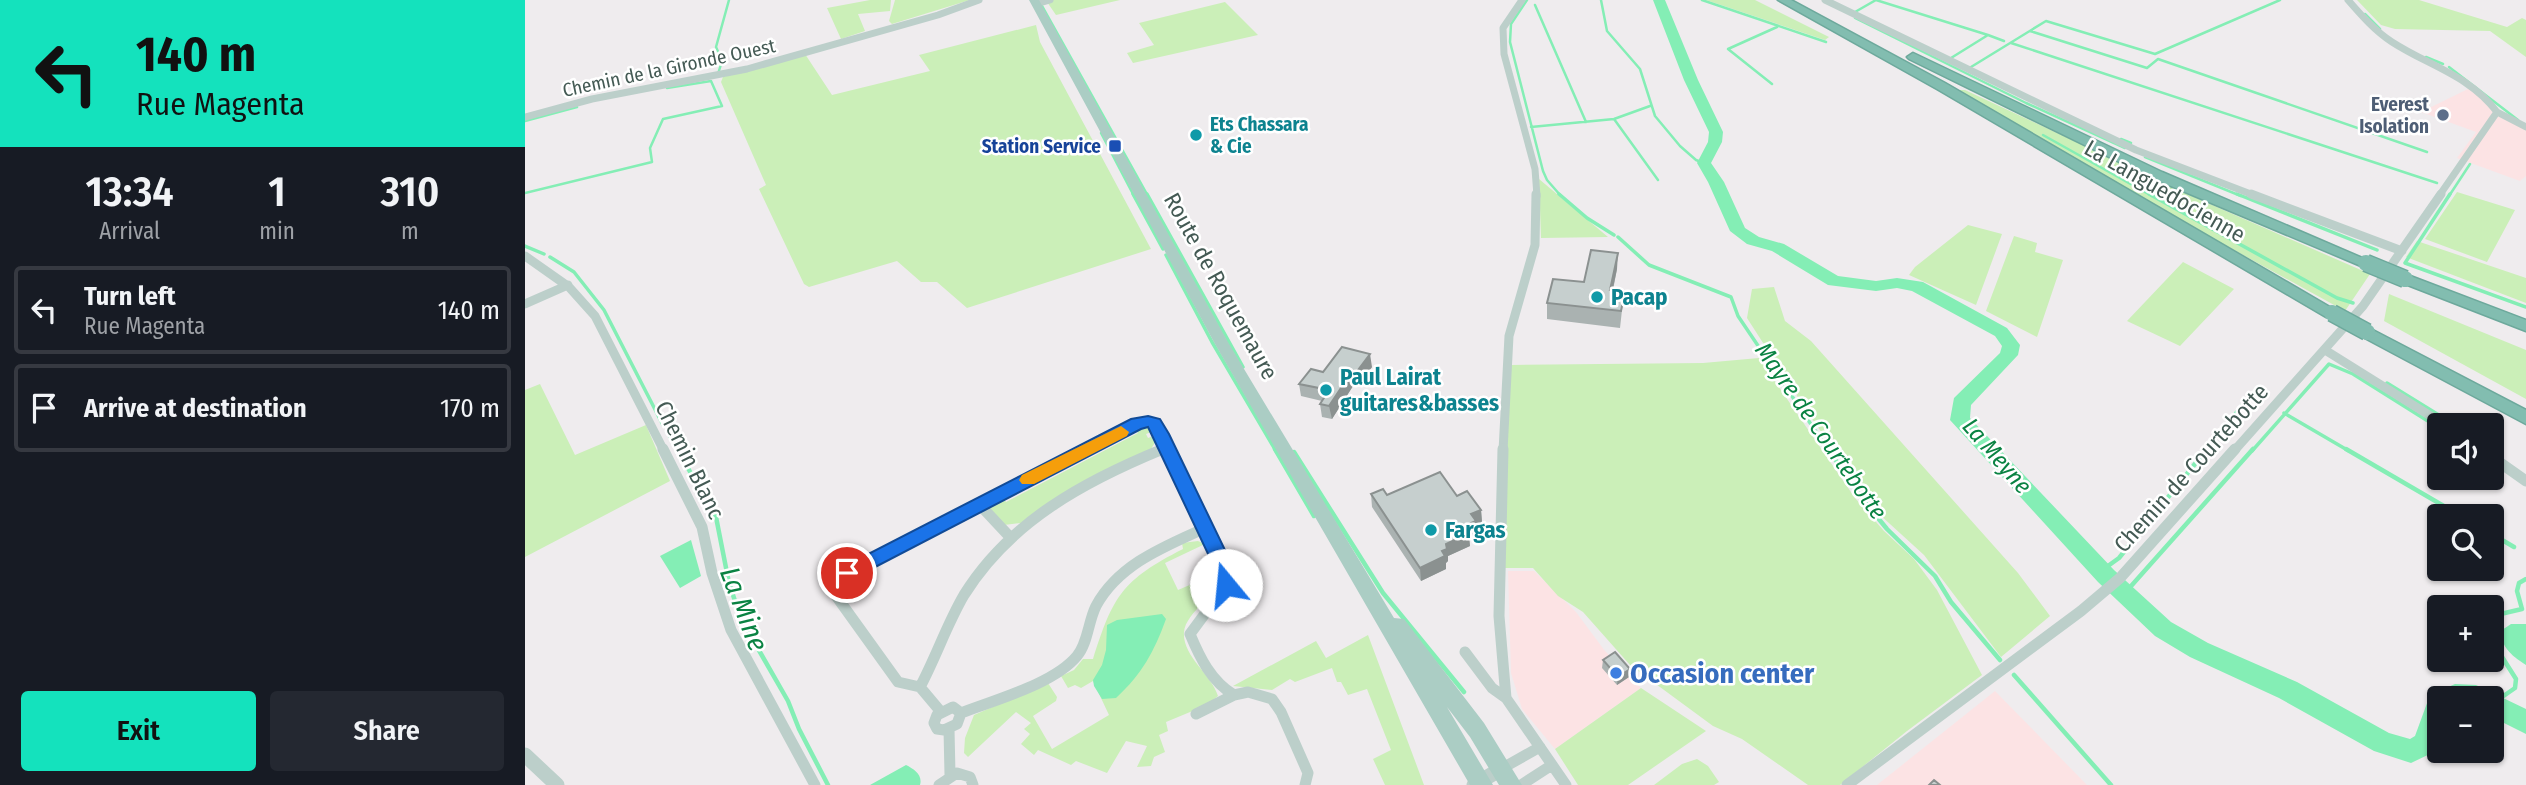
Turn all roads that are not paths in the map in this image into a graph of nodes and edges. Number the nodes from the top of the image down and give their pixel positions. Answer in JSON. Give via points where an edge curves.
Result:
{"nodes":[{"id":1,"x":979,"y":0,"type":"edge"},
{"id":2,"x":1522,"y":0,"type":"edge"},
{"id":3,"x":1783,"y":0,"type":"edge"},
{"id":4,"x":1797,"y":0,"type":"edge"},
{"id":5,"x":1825,"y":0,"type":"edge"},
{"id":6,"x":2348,"y":0,"type":"edge"},
{"id":7,"x":1040,"y":1,"type":"edge"},
{"id":8,"x":2497,"y":112,"type":"junction"},
{"id":9,"x":525,"y":117,"type":"edge"},
{"id":10,"x":2526,"y":127,"type":"edge"},
{"id":11,"x":2402,"y":251,"type":"junction"},
{"id":12,"x":525,"y":256,"type":"edge"},
{"id":13,"x":568,"y":285,"type":"junction"},
{"id":14,"x":525,"y":304,"type":"edge"},
{"id":15,"x":2526,"y":326,"type":"edge"},
{"id":16,"x":2325,"y":351,"type":"junction"},
{"id":17,"x":2427,"y":414,"type":"edge"},
{"id":18,"x":2526,"y":418,"type":"edge"},
{"id":19,"x":1166,"y":448,"type":"junction"},
{"id":20,"x":2504,"y":465,"type":"edge"},
{"id":21,"x":2526,"y":481,"type":"edge"},
{"id":22,"x":980,"y":505,"type":"junction"},
{"id":23,"x":1203,"y":528,"type":"junction"},
{"id":24,"x":1009,"y":536,"type":"junction"},
{"id":25,"x":1371,"y":593,"type":"junction"},
{"id":26,"x":1465,"y":652,"type":"dead end"},
{"id":27,"x":920,"y":687,"type":"junction"},
{"id":28,"x":1234,"y":695,"type":"junction"},
{"id":29,"x":1506,"y":698,"type":"junction"},
{"id":30,"x":941,"y":712,"type":"junction"},
{"id":31,"x":961,"y":713,"type":"junction"},
{"id":32,"x":1196,"y":714,"type":"dead end"},
{"id":33,"x":949,"y":729,"type":"junction"},
{"id":34,"x":1540,"y":747,"type":"junction"},
{"id":35,"x":525,"y":755,"type":"edge"},
{"id":36,"x":1552,"y":765,"type":"junction"},
{"id":37,"x":950,"y":775,"type":"junction"},
{"id":38,"x":1506,"y":777,"type":"edge"},
{"id":39,"x":1479,"y":784,"type":"edge"},
{"id":40,"x":557,"y":785,"type":"edge"},
{"id":41,"x":815,"y":785,"type":"edge"},
{"id":42,"x":939,"y":785,"type":"edge"},
{"id":43,"x":973,"y":785,"type":"edge"},
{"id":44,"x":1305,"y":785,"type":"edge"},
{"id":45,"x":1521,"y":785,"type":"edge"},
{"id":46,"x":1566,"y":785,"type":"edge"},
{"id":47,"x":1847,"y":785,"type":"edge"}],
"edges":[{"from":1,"to":9,"type":"street","name":"Chemin de la Gironde Ouest","via":[[747,69]]},
{"from":2,"to":29,"type":"street","via":[[1503,28],[1504,54],[1535,169],[1537,203],[1535,245],[1509,336],[1503,390],[1499,616]]},
{"from":3,"to":18,"type":"highway","name":"La Languedocienne","bridge":true,"via":[[1941,86],[2332,313]]},
{"from":4,"to":15,"type":"highway","name":"La Languedocienne","bridge":true,"via":[[2120,158]]},
{"from":5,"to":11,"type":"street","via":[[2136,150]]},
{"from":6,"to":8,"type":"street","via":[[2393,43],[2456,73]]},
{"from":7,"to":25,"type":"main road","name":"Route de Roquemaure","via":[[1222,344]]},
{"from":8,"to":10,"type":"street"},
{"from":8,"to":11,"type":"street","name":"Chemin de Courtebotte"},
{"from":11,"to":16,"type":"street","name":"Chemin de Courtebotte"},
{"from":12,"to":13,"type":"street","name":"Chemin Blanc"},
{"from":13,"to":14,"type":"street"},
{"from":13,"to":41,"type":"street","name":"Chemin Blanc","via":[[603,328],[687,494],[702,527],[731,630]]},
{"from":16,"to":17,"type":"street"},
{"from":16,"to":47,"type":"street","name":"Chemin de Courtebotte","via":[[2120,578]]},
{"from":19,"to":22,"type":"street","via":[[1154,423],[1137,423]]},
{"from":19,"to":23,"type":"street"},
{"from":19,"to":24,"type":"street","via":[[1082,485]]},
{"from":20,"to":21,"type":"street"},
{"from":22,"to":24,"type":"street"},
{"from":22,"to":27,"type":"street","via":[[847,573],[834,593],[898,682]]},
{"from":23,"to":28,"type":"street","via":[[1228,577],[1190,634],[1224,690]]},
{"from":23,"to":31,"type":"street","via":[[1147,555],[1117,577],[1096,605],[1077,656],[1063,669]]},
{"from":24,"to":27,"type":"street","via":[[966,593]]},
{"from":25,"to":38,"type":"main road","name":"Route de Roquemaure","via":[[1437,674]]},
{"from":25,"to":39,"type":"main road","name":"Route de Roquemaure"},
{"from":26,"to":29,"type":"street","via":[[1492,688]]},
{"from":27,"to":30,"type":"street"},
{"from":28,"to":32,"type":"street"},
{"from":28,"to":44,"type":"street","via":[[1248,692],[1272,699],[1308,773]]},
{"from":29,"to":34,"type":"street"},
{"from":30,"to":31,"type":"street","via":[[953,707]]},
{"from":30,"to":33,"type":"street","via":[[935,726]]},
{"from":31,"to":33,"type":"street"},
{"from":33,"to":37,"type":"street"},
{"from":34,"to":36,"type":"street"},
{"from":34,"to":38,"type":"street"},
{"from":35,"to":40,"type":"street"},
{"from":36,"to":45,"type":"street"},
{"from":36,"to":46,"type":"street"},
{"from":37,"to":42,"type":"street"},
{"from":37,"to":43,"type":"street","via":[[967,774]]},
{"from":38,"to":39,"type":"street"}]}
